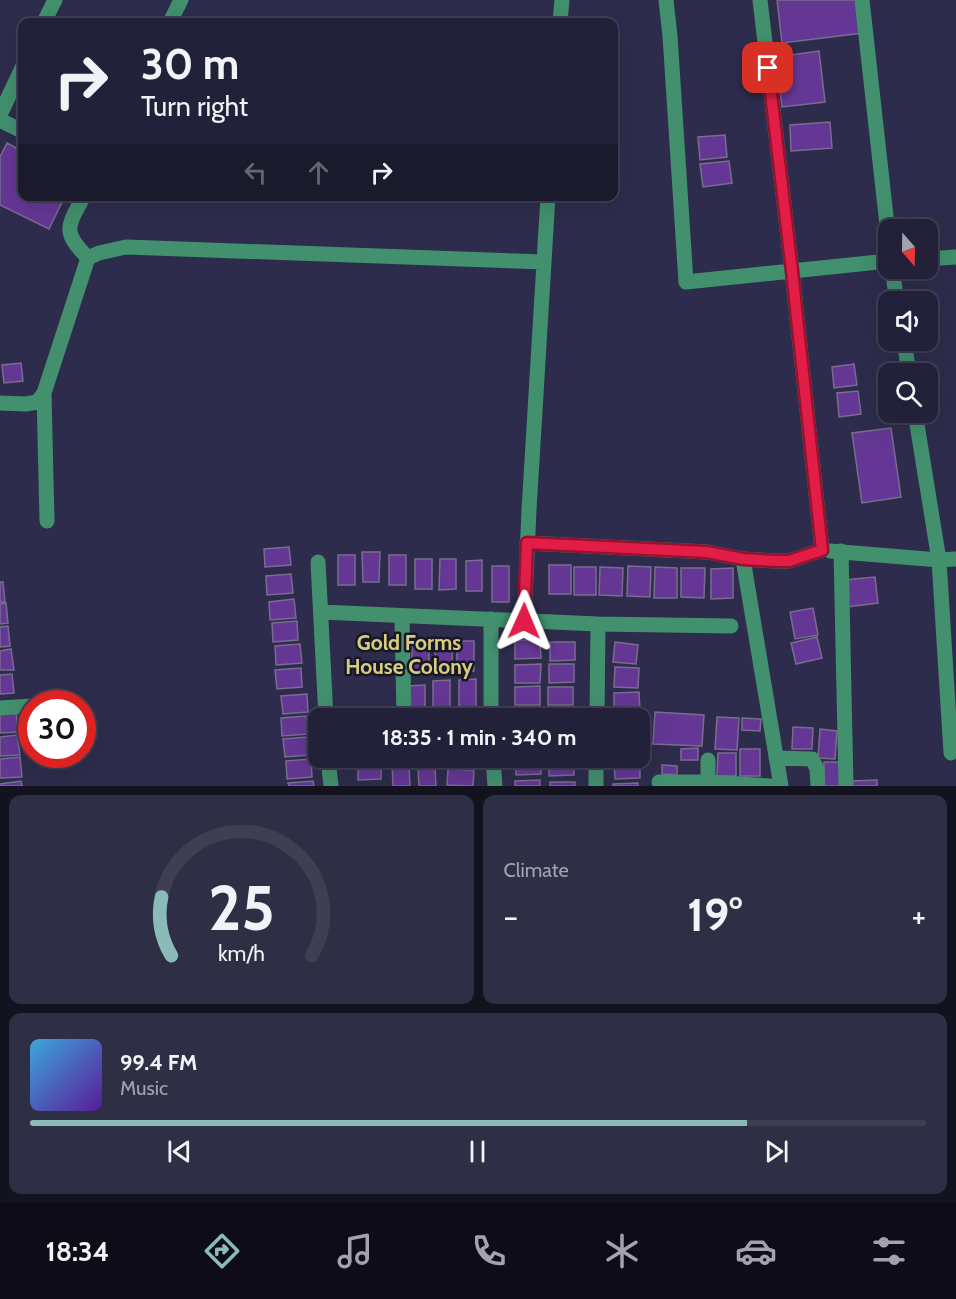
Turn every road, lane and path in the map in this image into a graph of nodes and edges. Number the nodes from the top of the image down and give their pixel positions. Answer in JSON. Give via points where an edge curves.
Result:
{"nodes":[{"id":1,"x":55,"y":0,"type":"edge"},
{"id":2,"x":181,"y":0,"type":"edge"},
{"id":3,"x":562,"y":0,"type":"edge"},
{"id":4,"x":666,"y":0,"type":"edge"},
{"id":5,"x":760,"y":0,"type":"edge"},
{"id":6,"x":862,"y":0,"type":"edge"},
{"id":7,"x":46,"y":18,"type":"edge"},
{"id":8,"x":172,"y":18,"type":"edge"},
{"id":9,"x":560,"y":18,"type":"edge"},
{"id":10,"x":18,"y":77,"type":"edge"},
{"id":11,"x":0,"y":115,"type":"edge"},
{"id":12,"x":0,"y":120,"type":"edge"},
{"id":13,"x":18,"y":129,"type":"edge"},
{"id":14,"x":81,"y":201,"type":"edge"},
{"id":15,"x":548,"y":201,"type":"edge"},
{"id":16,"x":886,"y":219,"type":"edge"},
{"id":17,"x":956,"y":257,"type":"edge"},
{"id":18,"x":88,"y":258,"type":"junction"},
{"id":19,"x":938,"y":258,"type":"edge"},
{"id":20,"x":543,"y":262,"type":"junction"},
{"id":21,"x":878,"y":262,"type":"edge"},
{"id":22,"x":792,"y":271,"type":"junction"},
{"id":23,"x":44,"y":393,"type":"junction"},
{"id":24,"x":0,"y":403,"type":"edge"},
{"id":25,"x":917,"y":423,"type":"edge"},
{"id":26,"x":47,"y":521,"type":"dead end"},
{"id":27,"x":527,"y":543,"type":"junction"},
{"id":28,"x":822,"y":550,"type":"junction"},
{"id":29,"x":841,"y":552,"type":"junction"},
{"id":30,"x":743,"y":559,"type":"junction"},
{"id":31,"x":956,"y":559,"type":"edge"},
{"id":32,"x":939,"y":560,"type":"junction"},
{"id":33,"x":318,"y":562,"type":"dead end"},
{"id":34,"x":321,"y":612,"type":"junction"},
{"id":35,"x":402,"y":616,"type":"junction"},
{"id":36,"x":491,"y":619,"type":"junction"},
{"id":37,"x":524,"y":621,"type":"junction"},
{"id":38,"x":598,"y":624,"type":"junction"},
{"id":39,"x":731,"y":626,"type":"dead end"},
{"id":40,"x":18,"y":707,"type":"edge"},
{"id":41,"x":0,"y":708,"type":"edge"},
{"id":42,"x":326,"y":708,"type":"edge"},
{"id":43,"x":404,"y":708,"type":"edge"},
{"id":44,"x":491,"y":708,"type":"edge"},
{"id":45,"x":597,"y":708,"type":"edge"},
{"id":46,"x":951,"y":753,"type":"dead end"},
{"id":47,"x":776,"y":758,"type":"junction"},
{"id":48,"x":708,"y":760,"type":"dead end"},
{"id":49,"x":329,"y":768,"type":"edge"},
{"id":50,"x":494,"y":768,"type":"edge"},
{"id":51,"x":596,"y":768,"type":"edge"},
{"id":52,"x":659,"y":782,"type":"dead end"},
{"id":53,"x":708,"y":784,"type":"edge"},
{"id":54,"x":331,"y":786,"type":"edge"},
{"id":55,"x":495,"y":786,"type":"edge"},
{"id":56,"x":596,"y":786,"type":"edge"},
{"id":57,"x":770,"y":786,"type":"edge"},
{"id":58,"x":781,"y":786,"type":"edge"},
{"id":59,"x":818,"y":786,"type":"edge"},
{"id":60,"x":846,"y":786,"type":"edge"}],
"edges":[{"from":1,"to":7,"type":"street"},
{"from":2,"to":8,"type":"street"},
{"from":3,"to":9,"type":"street"},
{"from":4,"to":22,"type":"street","via":[[686,282]]},
{"from":5,"to":22,"type":"street"},
{"from":6,"to":16,"type":"street"},
{"from":10,"to":11,"type":"street"},
{"from":12,"to":13,"type":"street"},
{"from":14,"to":18,"type":"street","via":[[69,230],[76,246]]},
{"from":15,"to":20,"type":"street"},
{"from":17,"to":19,"type":"street"},
{"from":18,"to":20,"type":"street","via":[[126,247]]},
{"from":18,"to":23,"type":"street"},
{"from":20,"to":27,"type":"street"},
{"from":21,"to":22,"type":"street"},
{"from":22,"to":28,"type":"street"},
{"from":23,"to":24,"type":"street","via":[[37,402]]},
{"from":23,"to":26,"type":"street"},
{"from":25,"to":32,"type":"street"},
{"from":27,"to":30,"type":"street","via":[[707,552]]},
{"from":27,"to":37,"type":"street"},
{"from":28,"to":29,"type":"street"},
{"from":28,"to":30,"type":"street","via":[[789,561]]},
{"from":29,"to":32,"type":"street"},
{"from":29,"to":60,"type":"street"},
{"from":30,"to":47,"type":"street"},
{"from":31,"to":32,"type":"street"},
{"from":32,"to":46,"type":"street"},
{"from":33,"to":34,"type":"street"},
{"from":34,"to":35,"type":"street"},
{"from":34,"to":42,"type":"street"},
{"from":35,"to":36,"type":"street"},
{"from":35,"to":43,"type":"street"},
{"from":36,"to":37,"type":"street"},
{"from":36,"to":44,"type":"street"},
{"from":37,"to":38,"type":"street"},
{"from":38,"to":39,"type":"street"},
{"from":38,"to":45,"type":"street"},
{"from":40,"to":41,"type":"street"},
{"from":47,"to":58,"type":"street"},
{"from":47,"to":59,"type":"street","via":[[812,759]]},
{"from":48,"to":53,"type":"street"},
{"from":49,"to":54,"type":"street"},
{"from":50,"to":55,"type":"street"},
{"from":51,"to":56,"type":"street"},
{"from":52,"to":53,"type":"street"},
{"from":53,"to":57,"type":"street"}]}
